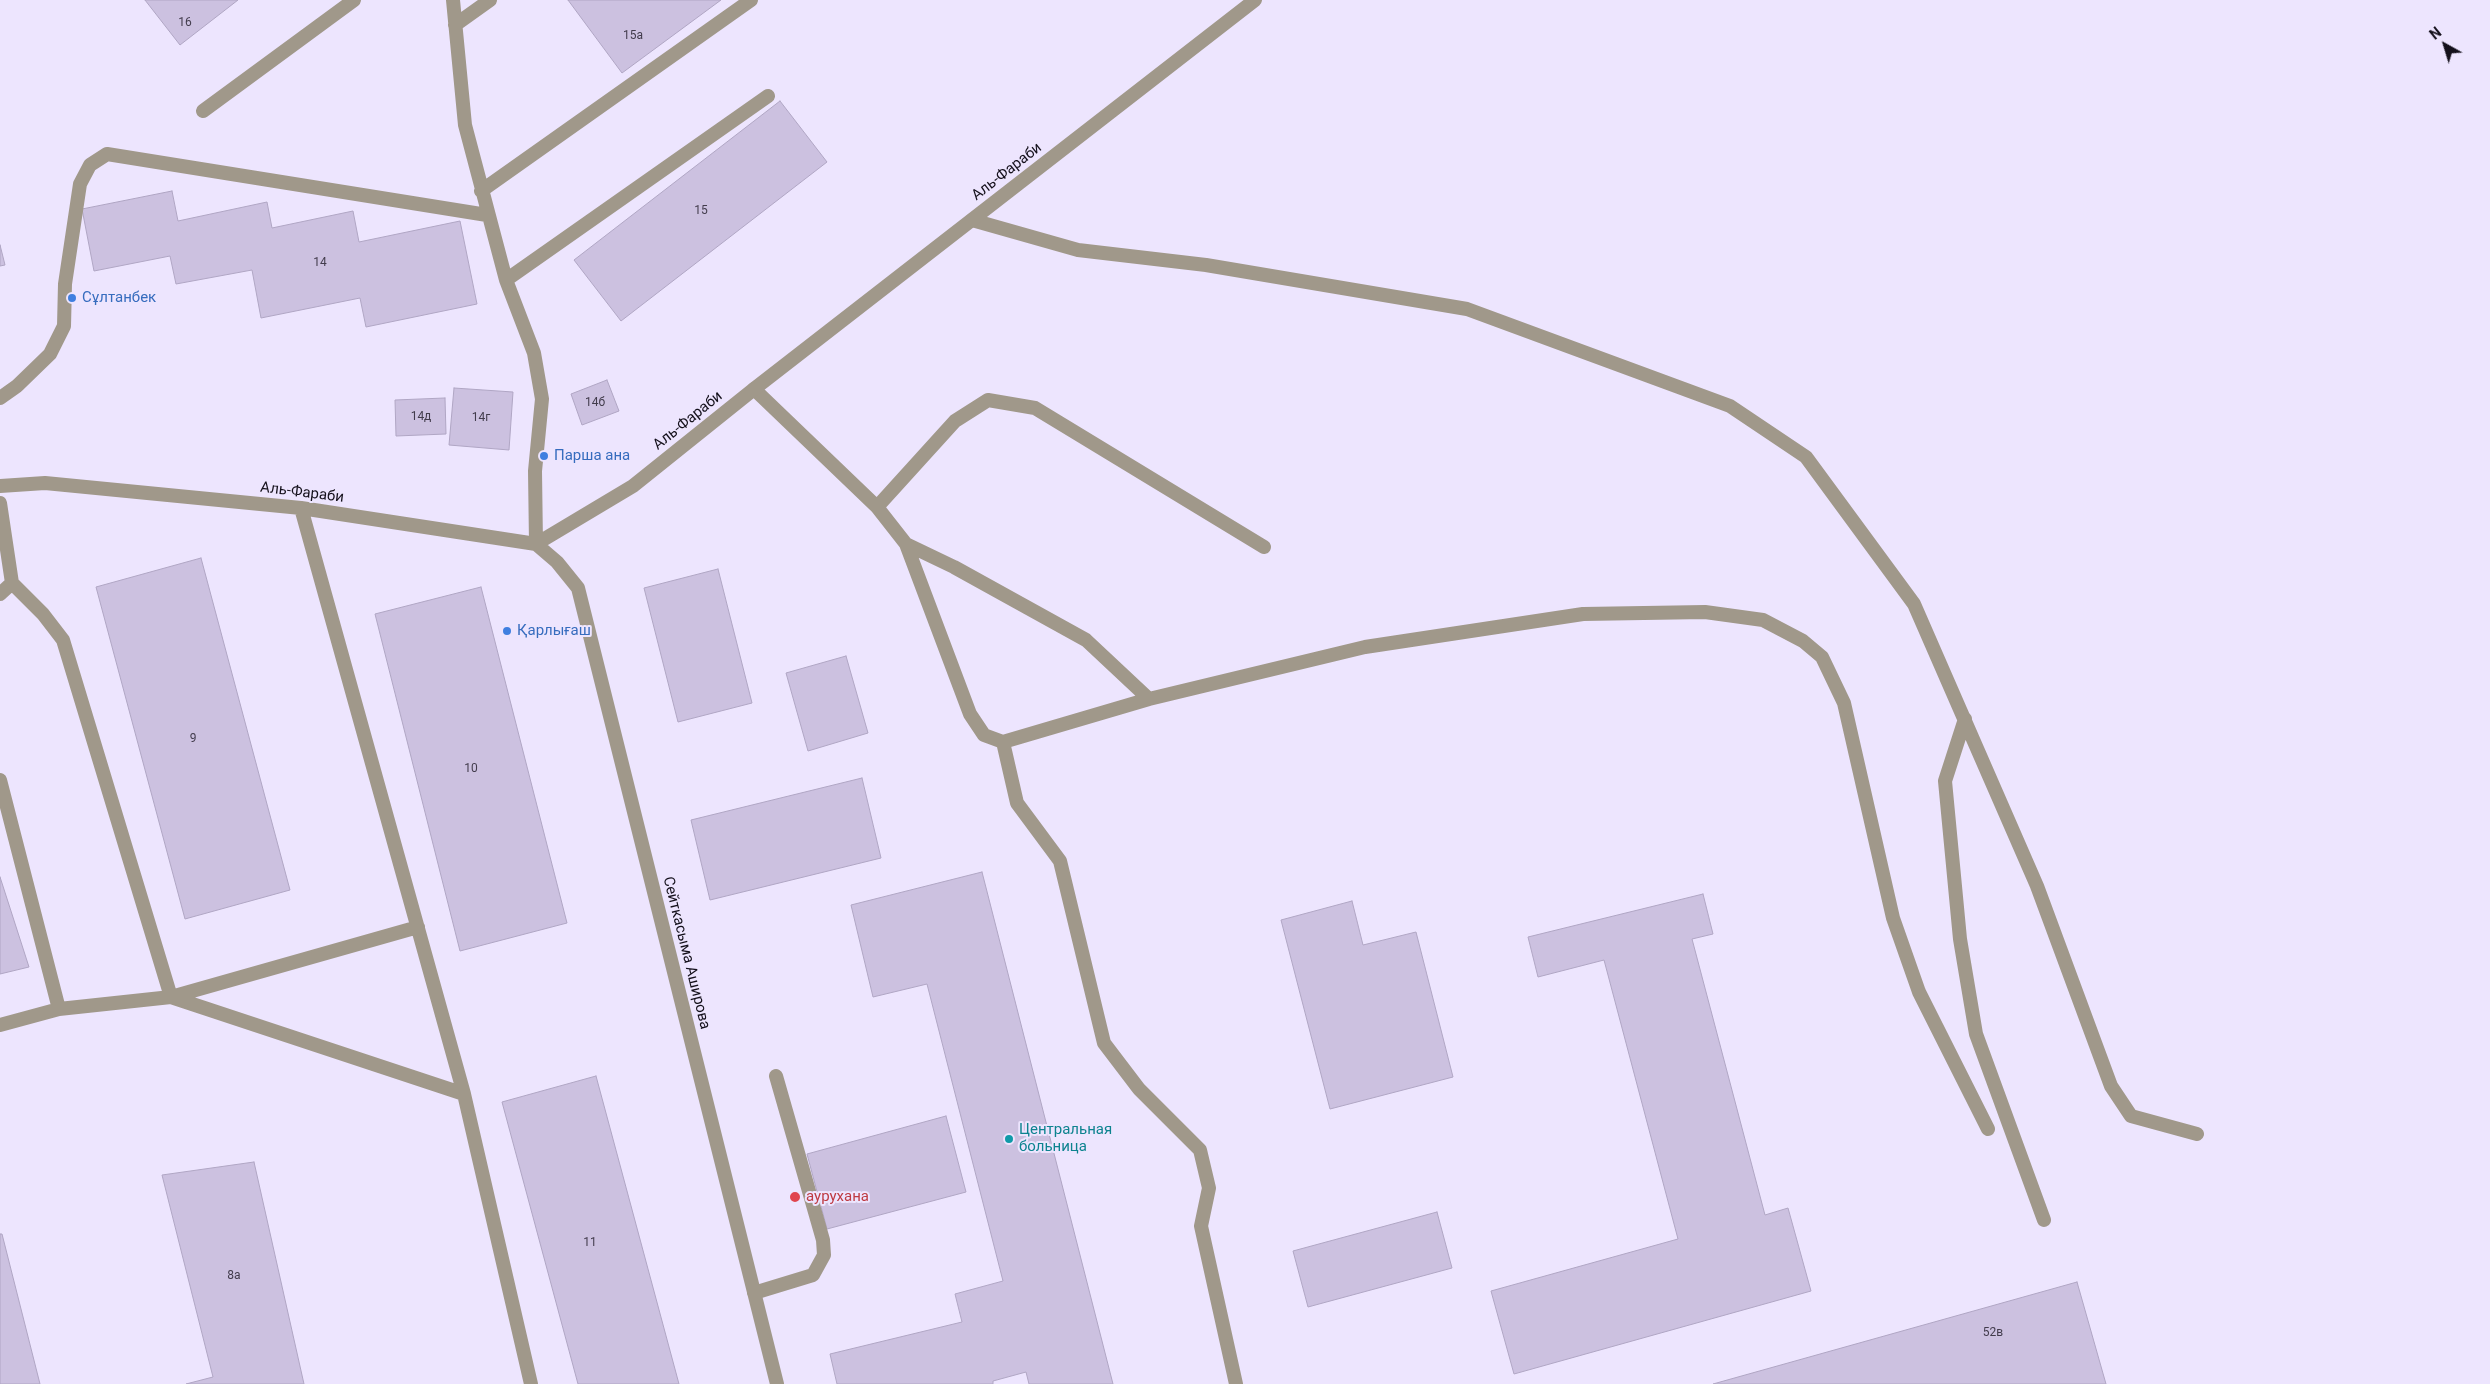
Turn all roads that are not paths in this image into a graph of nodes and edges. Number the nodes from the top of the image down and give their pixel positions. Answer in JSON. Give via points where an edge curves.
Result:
{"nodes":[{"id":1,"x":354,"y":0,"type":"edge"},
{"id":2,"x":453,"y":0,"type":"edge"},
{"id":3,"x":490,"y":0,"type":"edge"},
{"id":4,"x":752,"y":0,"type":"edge"},
{"id":5,"x":1255,"y":0,"type":"edge"},
{"id":6,"x":1240,"y":5,"type":"edge"},
{"id":7,"x":455,"y":25,"type":"junction"},
{"id":8,"x":768,"y":96,"type":"dead end"},
{"id":9,"x":203,"y":111,"type":"dead end"},
{"id":10,"x":481,"y":191,"type":"junction"},
{"id":11,"x":487,"y":215,"type":"junction"},
{"id":12,"x":972,"y":220,"type":"junction"},
{"id":13,"x":506,"y":280,"type":"junction"},
{"id":14,"x":754,"y":389,"type":"junction"},
{"id":15,"x":0,"y":398,"type":"edge"},
{"id":16,"x":0,"y":486,"type":"edge"},
{"id":17,"x":0,"y":503,"type":"edge"},
{"id":18,"x":877,"y":507,"type":"junction"},
{"id":19,"x":301,"y":508,"type":"junction"},
{"id":20,"x":536,"y":544,"type":"junction"},
{"id":21,"x":906,"y":544,"type":"junction"},
{"id":22,"x":1264,"y":547,"type":"dead end"},
{"id":23,"x":12,"y":583,"type":"junction"},
{"id":24,"x":0,"y":594,"type":"edge"},
{"id":25,"x":1149,"y":699,"type":"junction"},
{"id":26,"x":1965,"y":719,"type":"junction"},
{"id":27,"x":1003,"y":742,"type":"junction"},
{"id":28,"x":0,"y":780,"type":"edge"},
{"id":29,"x":418,"y":928,"type":"junction"},
{"id":30,"x":171,"y":997,"type":"junction"},
{"id":31,"x":59,"y":1009,"type":"junction"},
{"id":32,"x":0,"y":1026,"type":"edge"},
{"id":33,"x":776,"y":1076,"type":"dead end"},
{"id":34,"x":464,"y":1094,"type":"junction"},
{"id":35,"x":1988,"y":1129,"type":"dead end"},
{"id":36,"x":2196,"y":1134,"type":"dead end"},
{"id":37,"x":2044,"y":1220,"type":"dead end"},
{"id":38,"x":754,"y":1293,"type":"junction"},
{"id":39,"x":531,"y":1384,"type":"edge"},
{"id":40,"x":777,"y":1384,"type":"edge"},
{"id":41,"x":1236,"y":1384,"type":"edge"}],
"edges":[{"from":1,"to":9,"type":"street"},
{"from":2,"to":7,"type":"street"},
{"from":3,"to":7,"type":"street"},
{"from":4,"to":10,"type":"street"},
{"from":5,"to":6,"type":"street","name":"Аль-Фараби"},
{"from":6,"to":12,"type":"street","name":"Аль-Фараби"},
{"from":7,"to":10,"type":"street","via":[[465,125]]},
{"from":8,"to":13,"type":"street"},
{"from":10,"to":11,"type":"street"},
{"from":11,"to":13,"type":"street"},
{"from":11,"to":15,"type":"street","via":[[107,154],[90,165],[80,184],[65,284],[64,326],[50,354]]},
{"from":12,"to":14,"type":"street","name":"Аль-Фараби"},
{"from":12,"to":26,"type":"street","via":[[1078,250],[1206,265],[1468,309],[1730,406],[1806,457],[1914,604]]},
{"from":13,"to":20,"type":"street","via":[[534,353],[542,398],[536,471]]},
{"from":14,"to":18,"type":"street"},
{"from":14,"to":20,"type":"street","name":"Аль-Фараби","via":[[633,486]]},
{"from":16,"to":19,"type":"street","name":"Аль-Фараби","via":[[45,483]]},
{"from":17,"to":23,"type":"street"},
{"from":18,"to":21,"type":"street"},
{"from":18,"to":22,"type":"street","via":[[955,422],[988,400],[1035,408]]},
{"from":19,"to":20,"type":"street","name":"Аль-Фараби"},
{"from":19,"to":29,"type":"street"},
{"from":20,"to":38,"type":"street","name":"Сейткасыма Аширова","via":[[557,562],[578,588]]},
{"from":21,"to":25,"type":"street","via":[[1086,640]]},
{"from":21,"to":27,"type":"street","via":[[970,714],[984,735]]},
{"from":23,"to":24,"type":"street"},
{"from":23,"to":30,"type":"street","via":[[43,614],[62,640]]},
{"from":25,"to":27,"type":"street"},
{"from":25,"to":35,"type":"street","via":[[1365,647],[1583,614],[1706,612],[1763,620],[1803,641],[1822,657],[1844,703],[1893,918],[1918,992]]},
{"from":26,"to":36,"type":"street","via":[[2037,886],[2111,1086],[2130,1116]]},
{"from":26,"to":37,"type":"street","via":[[1945,781],[1960,939],[1976,1034]]},
{"from":27,"to":41,"type":"street","via":[[1016,803],[1060,861],[1104,1043],[1139,1089],[1200,1150],[1209,1188],[1201,1226]]},
{"from":28,"to":31,"type":"street"},
{"from":29,"to":30,"type":"street"},
{"from":29,"to":34,"type":"street"},
{"from":30,"to":31,"type":"street"},
{"from":30,"to":34,"type":"street"},
{"from":31,"to":32,"type":"street"},
{"from":33,"to":38,"type":"street","via":[[823,1240],[824,1255],[813,1275]]},
{"from":34,"to":39,"type":"street"},
{"from":38,"to":40,"type":"street","name":"Сейткасыма Аширова"}]}
